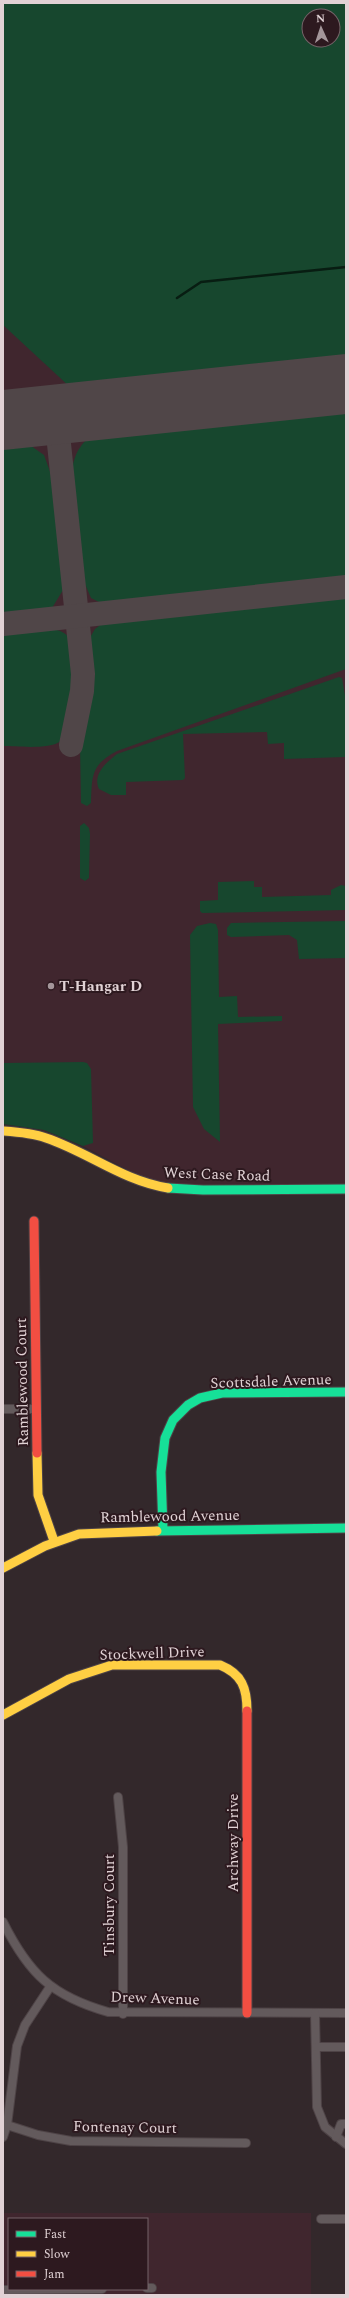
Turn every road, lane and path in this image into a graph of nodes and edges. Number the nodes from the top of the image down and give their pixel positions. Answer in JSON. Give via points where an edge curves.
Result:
{"nodes":[{"id":1,"x":3,"y":1131,"type":"edge"},
{"id":2,"x":346,"y":1189,"type":"edge"},
{"id":3,"x":34,"y":1221,"type":"dead end"},
{"id":4,"x":346,"y":1392,"type":"edge"},
{"id":5,"x":3,"y":1409,"type":"edge"},
{"id":6,"x":36,"y":1409,"type":"junction"},
{"id":7,"x":346,"y":1528,"type":"edge"},
{"id":8,"x":163,"y":1530,"type":"junction"},
{"id":9,"x":54,"y":1541,"type":"junction"},
{"id":10,"x":3,"y":1568,"type":"edge"},
{"id":11,"x":239,"y":1675,"type":"joint"},
{"id":12,"x":3,"y":1715,"type":"edge"},
{"id":13,"x":118,"y":1797,"type":"dead end"},
{"id":14,"x":3,"y":1922,"type":"edge"},
{"id":15,"x":50,"y":1987,"type":"junction"},
{"id":16,"x":247,"y":2013,"type":"junction"},
{"id":17,"x":315,"y":2013,"type":"junction"},
{"id":18,"x":346,"y":2013,"type":"edge"},
{"id":19,"x":123,"y":2014,"type":"junction"},
{"id":20,"x":316,"y":2047,"type":"junction"},
{"id":21,"x":346,"y":2047,"type":"edge"},
{"id":22,"x":346,"y":2124,"type":"edge"},
{"id":23,"x":7,"y":2125,"type":"junction"},
{"id":24,"x":3,"y":2136,"type":"edge"},
{"id":25,"x":336,"y":2137,"type":"junction"},
{"id":26,"x":246,"y":2143,"type":"dead end"},
{"id":27,"x":346,"y":2144,"type":"edge"},
{"id":28,"x":321,"y":2219,"type":"dead end"},
{"id":29,"x":346,"y":2219,"type":"edge"}],
"edges":[{"from":1,"to":2,"type":"street","name":"West Case Road","via":[[29,1132],[51,1138],[119,1173],[165,1188]]},
{"from":3,"to":6,"type":"street","name":"Ramblewood Court"},
{"from":4,"to":8,"type":"street","name":"Scottsdale Avenue","via":[[225,1393],[198,1399],[186,1406],[169,1427],[165,1439],[162,1469]]},
{"from":5,"to":6,"type":"street"},
{"from":6,"to":9,"type":"street","name":"Ramblewood Court","via":[[38,1495]]},
{"from":7,"to":8,"type":"street","name":"Ramblewood Avenue"},
{"from":8,"to":9,"type":"street","name":"Ramblewood Avenue","via":[[91,1532],[72,1534]]},
{"from":9,"to":10,"type":"street","name":"Ramblewood Avenue"},
{"from":11,"to":12,"type":"street","name":"Stockwell Drive","via":[[227,1667],[214,1664],[106,1666],[56,1685]]},
{"from":11,"to":16,"type":"street","name":"Archway Drive","via":[[245,1686],[247,1705]]},
{"from":13,"to":19,"type":"street","name":"Tinsbury Court","via":[[123,1847]]},
{"from":14,"to":15,"type":"street","name":"Drew Avenue","via":[[23,1958]]},
{"from":15,"to":19,"type":"street","name":"Drew Avenue","via":[[95,2008]]},
{"from":15,"to":23,"type":"street","via":[[25,2026],[17,2046]]},
{"from":16,"to":17,"type":"street","name":"Drew Avenue"},
{"from":16,"to":19,"type":"street","name":"Drew Avenue"},
{"from":17,"to":18,"type":"street","name":"Drew Avenue"},
{"from":17,"to":20,"type":"street"},
{"from":20,"to":21,"type":"street"},
{"from":20,"to":25,"type":"street","via":[[317,2107],[325,2127]]},
{"from":22,"to":25,"type":"street","via":[[340,2124]]},
{"from":23,"to":24,"type":"street"},
{"from":23,"to":26,"type":"street","name":"Fontenay Court","via":[[38,2135],[77,2141]]},
{"from":25,"to":27,"type":"street"},
{"from":28,"to":29,"type":"street"}]}
